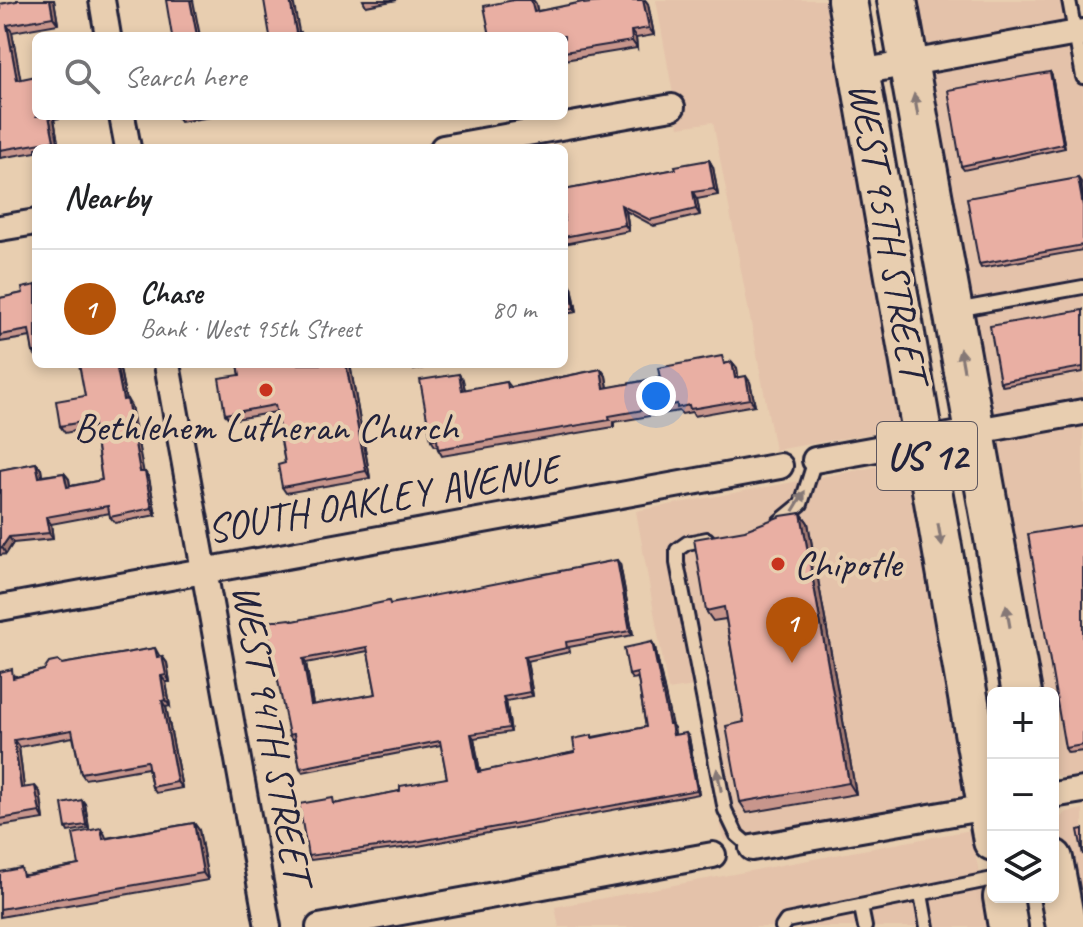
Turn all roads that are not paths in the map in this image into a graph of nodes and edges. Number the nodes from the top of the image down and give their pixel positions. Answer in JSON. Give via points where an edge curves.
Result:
{"nodes":[{"id":1,"x":102,"y":0,"type":"edge"},
{"id":2,"x":847,"y":0,"type":"edge"},
{"id":3,"x":897,"y":0,"type":"edge"},
{"id":4,"x":1069,"y":0,"type":"edge"},
{"id":5,"x":107,"y":32,"type":"edge"},
{"id":6,"x":1079,"y":33,"type":"edge"},
{"id":7,"x":908,"y":64,"type":"junction"},
{"id":8,"x":860,"y":72,"type":"junction"},
{"id":9,"x":1083,"y":77,"type":"edge"},
{"id":10,"x":672,"y":107,"type":"dead end"},
{"id":11,"x":123,"y":120,"type":"edge"},
{"id":12,"x":127,"y":144,"type":"edge"},
{"id":13,"x":465,"y":144,"type":"edge"},
{"id":14,"x":32,"y":223,"type":"edge"},
{"id":15,"x":0,"y":228,"type":"edge"},
{"id":16,"x":1083,"y":287,"type":"edge"},
{"id":17,"x":953,"y":311,"type":"junction"},
{"id":18,"x":168,"y":368,"type":"edge"},
{"id":19,"x":1083,"y":412,"type":"edge"},
{"id":20,"x":975,"y":431,"type":"junction"},
{"id":21,"x":924,"y":441,"type":"junction"},
{"id":22,"x":815,"y":460,"type":"joint"},
{"id":23,"x":780,"y":466,"type":"dead end"},
{"id":24,"x":772,"y":527,"type":"edge"},
{"id":25,"x":715,"y":537,"type":"edge"},
{"id":26,"x":204,"y":571,"type":"junction"},
{"id":27,"x":0,"y":608,"type":"edge"},
{"id":28,"x":1021,"y":687,"type":"edge"},
{"id":29,"x":1083,"y":790,"type":"edge"},
{"id":30,"x":1059,"y":794,"type":"edge"},
{"id":31,"x":987,"y":795,"type":"edge"},
{"id":32,"x":987,"y":819,"type":"edge"},
{"id":33,"x":752,"y":848,"type":"joint"},
{"id":34,"x":713,"y":855,"type":"dead end"},
{"id":35,"x":987,"y":880,"type":"edge"},
{"id":36,"x":1059,"y":890,"type":"edge"},
{"id":37,"x":921,"y":894,"type":"junction"},
{"id":38,"x":1004,"y":903,"type":"edge"},
{"id":39,"x":861,"y":907,"type":"junction"},
{"id":40,"x":268,"y":927,"type":"edge"},
{"id":41,"x":319,"y":927,"type":"edge"},
{"id":42,"x":782,"y":927,"type":"edge"},
{"id":43,"x":865,"y":927,"type":"edge"},
{"id":44,"x":927,"y":927,"type":"edge"},
{"id":45,"x":1008,"y":927,"type":"edge"},
{"id":46,"x":1066,"y":927,"type":"edge"}],
"edges":[{"from":1,"to":5,"type":"street"},
{"from":2,"to":8,"type":"main road","name":"WEST 95TH STREET","number":"US 12"},
{"from":3,"to":7,"type":"main road","name":"WEST 95TH STREET","number":"US 12"},
{"from":4,"to":6,"type":"lane"},
{"from":6,"to":7,"type":"street"},
{"from":6,"to":9,"type":"lane"},
{"from":7,"to":8,"type":"street"},
{"from":17,"to":7,"type":"main road","name":"WEST 95TH STREET","number":"US 12","one_way":true},
{"from":8,"to":21,"type":"main road","name":"WEST 95TH STREET","number":"US 12"},
{"from":10,"to":13,"type":"street"},
{"from":11,"to":12,"type":"street"},
{"from":14,"to":15,"type":"street"},
{"from":16,"to":17,"type":"lane"},
{"from":20,"to":17,"type":"main road","name":"WEST 95TH STREET","number":"US 12","one_way":true},
{"from":18,"to":26,"type":"street","name":"WEST 94TH STREET"},
{"from":19,"to":20,"type":"street"},
{"from":20,"to":21,"type":"street"},
{"from":28,"to":20,"type":"main road","name":"WEST 95TH STREET","number":"US 12","one_way":true},
{"from":21,"to":22,"type":"street"},
{"from":21,"to":31,"type":"main road","name":"WEST 95TH STREET","number":"US 12","one_way":true},
{"from":24,"to":22,"type":"lane","one_way":true,"via":[[801,504]]},
{"from":23,"to":26,"type":"street","name":"SOUTH OAKLEY AVENUE"},
{"from":33,"to":25,"type":"lane","one_way":true,"via":[[737,835],[725,810],[677,563],[677,550],[687,543]]},
{"from":26,"to":27,"type":"street","name":"SOUTH OAKLEY AVENUE"},
{"from":26,"to":40,"type":"street","name":"WEST 94TH STREET"},
{"from":29,"to":30,"type":"street"},
{"from":32,"to":33,"type":"street"},
{"from":34,"to":41,"type":"street"},
{"from":35,"to":37,"type":"lane"},
{"from":36,"to":46,"type":"main road"},
{"from":37,"to":39,"type":"lane"},
{"from":37,"to":44,"type":"lane"},
{"from":38,"to":45,"type":"main road"},
{"from":39,"to":42,"type":"lane","via":[[786,921]]},
{"from":39,"to":43,"type":"lane"}]}
